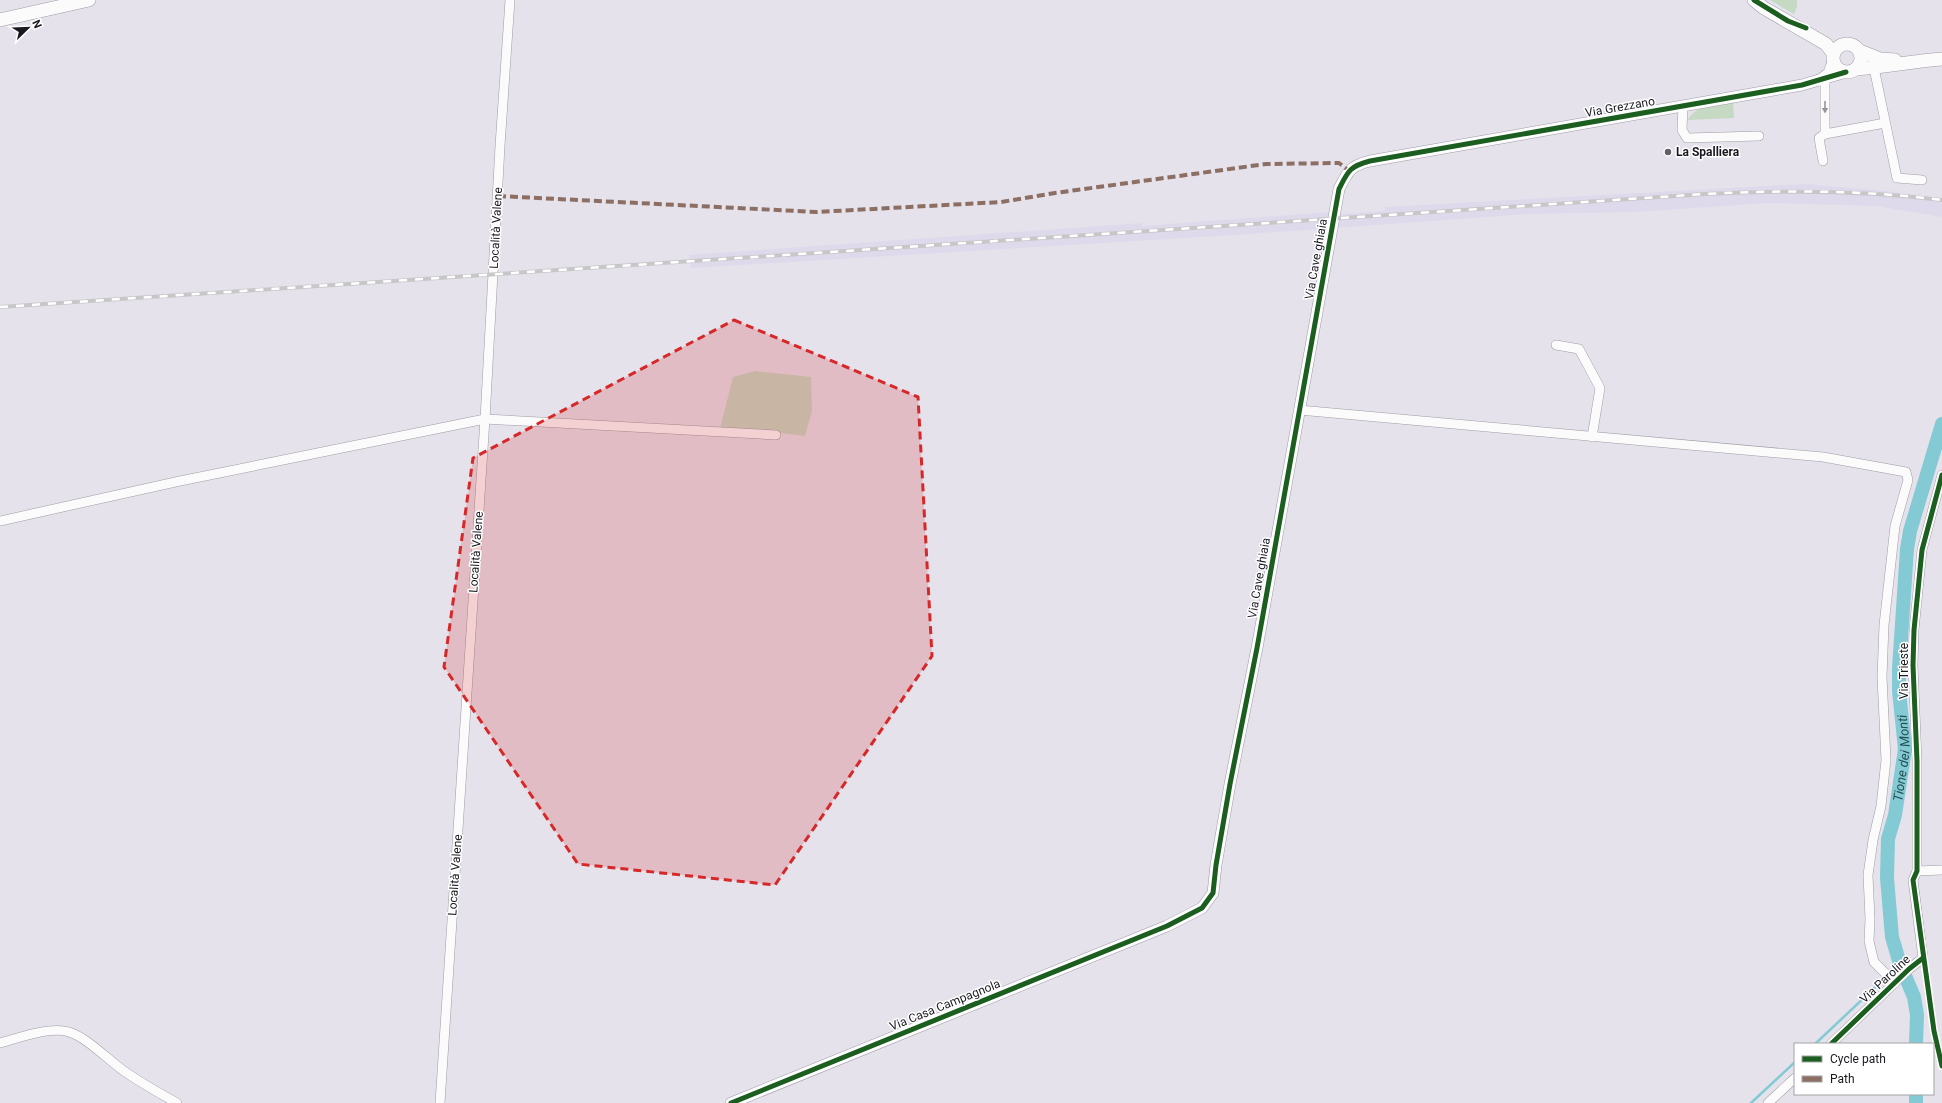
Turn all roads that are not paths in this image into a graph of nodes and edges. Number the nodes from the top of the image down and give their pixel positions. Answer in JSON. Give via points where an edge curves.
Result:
{"nodes":[{"id":1,"x":89,"y":0,"type":"edge"},
{"id":2,"x":510,"y":0,"type":"edge"},
{"id":3,"x":1754,"y":0,"type":"edge"},
{"id":4,"x":0,"y":20,"type":"edge"},
{"id":5,"x":1788,"y":21,"type":"junction"},
{"id":6,"x":1845,"y":44,"type":"junction"},
{"id":7,"x":1833,"y":57,"type":"junction"},
{"id":8,"x":1868,"y":58,"type":"junction"},
{"id":9,"x":1942,"y":59,"type":"edge"},
{"id":10,"x":1851,"y":71,"type":"junction"},
{"id":11,"x":1822,"y":80,"type":"junction"},
{"id":12,"x":1683,"y":106,"type":"junction"},
{"id":13,"x":1885,"y":123,"type":"junction"},
{"id":14,"x":1825,"y":134,"type":"junction"},
{"id":15,"x":1759,"y":136,"type":"dead end"},
{"id":16,"x":1823,"y":161,"type":"dead end"},
{"id":17,"x":1922,"y":180,"type":"dead end"},
{"id":18,"x":1335,"y":210,"type":"joint"},
{"id":19,"x":1556,"y":345,"type":"dead end"},
{"id":20,"x":1299,"y":410,"type":"junction"},
{"id":21,"x":485,"y":419,"type":"junction"},
{"id":22,"x":776,"y":435,"type":"dead end"},
{"id":23,"x":1592,"y":437,"type":"junction"},
{"id":24,"x":1942,"y":475,"type":"edge"},
{"id":25,"x":0,"y":521,"type":"edge"},
{"id":26,"x":1942,"y":870,"type":"edge"},
{"id":27,"x":1917,"y":871,"type":"junction"},
{"id":28,"x":1167,"y":926,"type":"joint"},
{"id":29,"x":1895,"y":983,"type":"junction"},
{"id":30,"x":0,"y":1043,"type":"edge"},
{"id":31,"x":1832,"y":1043,"type":"edge"},
{"id":32,"x":1794,"y":1079,"type":"edge"},
{"id":33,"x":177,"y":1103,"type":"edge"},
{"id":34,"x":440,"y":1103,"type":"edge"},
{"id":35,"x":731,"y":1103,"type":"edge"},
{"id":36,"x":1768,"y":1103,"type":"edge"}],
"edges":[{"from":1,"to":4,"type":"main road"},
{"from":2,"to":21,"type":"street","name":"Località Valene"},
{"from":3,"to":5,"type":"main road"},
{"from":5,"to":6,"type":"main road"},
{"from":5,"to":7,"type":"main road","via":[[1826,44]]},
{"from":6,"to":7,"type":"main road","via":[[1838,47]]},
{"from":6,"to":8,"type":"main road","via":[[1854,45]]},
{"from":7,"to":10,"type":"main road","via":[[1838,69]]},
{"from":7,"to":11,"type":"street","via":[[1829,73]]},
{"from":8,"to":9,"type":"main road","name":"Via Grezzano","via":[[1909,62]]},
{"from":8,"to":10,"type":"main road","name":"Via Grezzano"},
{"from":8,"to":10,"type":"main road"},
{"from":8,"to":13,"type":"street"},
{"from":10,"to":11,"type":"street","name":"Via Grezzano"},
{"from":11,"to":12,"type":"street","name":"Via Grezzano"},
{"from":11,"to":14,"type":"street","one_way":true},
{"from":12,"to":15,"type":"street","via":[[1682,130],[1687,138]]},
{"from":12,"to":18,"type":"street","name":"Via Grezzano","via":[[1358,164],[1348,170],[1339,189]]},
{"from":13,"to":14,"type":"street"},
{"from":13,"to":17,"type":"street","via":[[1897,178]]},
{"from":14,"to":16,"type":"street","via":[[1819,138]]},
{"from":18,"to":20,"type":"street","name":"Via Cave ghiaia"},
{"from":19,"to":23,"type":"street","via":[[1579,349],[1600,388]]},
{"from":20,"to":23,"type":"street"},
{"from":20,"to":28,"type":"street","name":"Via Cave ghiaia","via":[[1230,784],[1213,893],[1202,908]]},
{"from":21,"to":22,"type":"street"},
{"from":21,"to":25,"type":"street","via":[[180,481]]},
{"from":21,"to":34,"type":"street","name":"Località Valene"},
{"from":23,"to":29,"type":"street","via":[[1823,457],[1906,472],[1908,480],[1895,526],[1884,625],[1882,677],[1886,760],[1881,806],[1868,875],[1869,941],[1874,962]]},
{"from":24,"to":27,"type":"street","name":"Via Trieste","via":[[1922,550],[1914,630]]},
{"from":26,"to":27,"type":"street"},
{"from":27,"to":29,"type":"street","name":"Via Paroline","via":[[1913,880],[1923,958]]},
{"from":28,"to":35,"type":"street","name":"Via Casa Campagnola"},
{"from":29,"to":31,"type":"street","name":"Via Paroline"},
{"from":30,"to":33,"type":"street","via":[[56,1030],[69,1032],[124,1071]]},
{"from":32,"to":36,"type":"street"}]}
